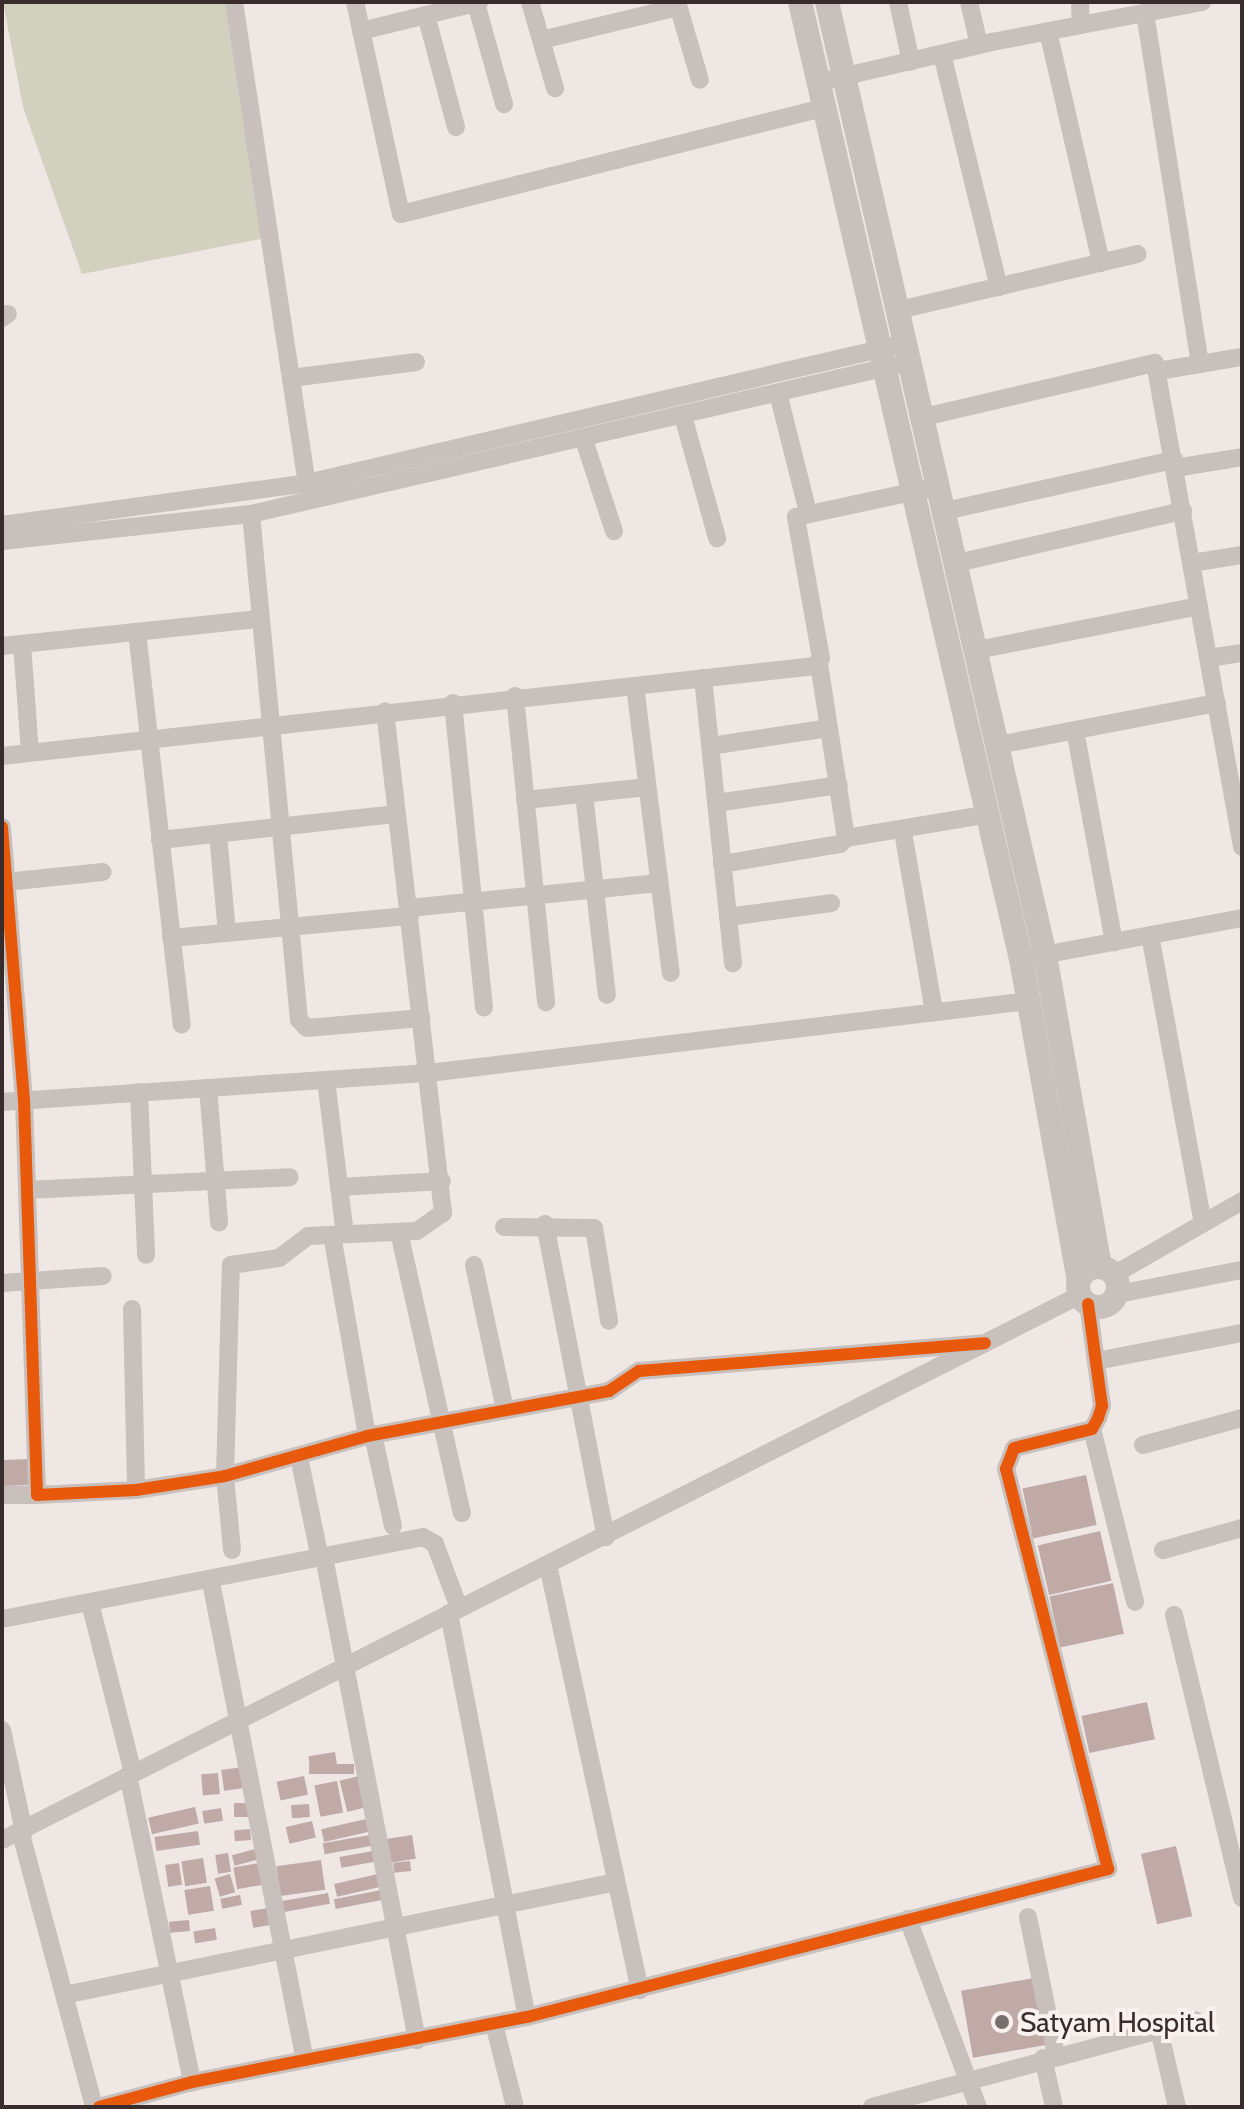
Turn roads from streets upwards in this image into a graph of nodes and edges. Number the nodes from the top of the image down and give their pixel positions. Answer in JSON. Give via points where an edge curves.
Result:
{"nodes":[{"id":1,"x":234,"y":2,"type":"edge"},
{"id":2,"x":355,"y":2,"type":"edge"},
{"id":3,"x":478,"y":2,"type":"edge"},
{"id":4,"x":530,"y":2,"type":"edge"},
{"id":5,"x":800,"y":2,"type":"edge"},
{"id":6,"x":827,"y":2,"type":"edge"},
{"id":7,"x":898,"y":2,"type":"edge"},
{"id":8,"x":969,"y":2,"type":"edge"},
{"id":9,"x":1080,"y":2,"type":"edge"},
{"id":10,"x":1202,"y":2,"type":"edge"},
{"id":11,"x":678,"y":4,"type":"edge"},
{"id":12,"x":1145,"y":13,"type":"junction"},
{"id":13,"x":426,"y":15,"type":"junction"},
{"id":14,"x":1081,"y":25,"type":"junction"},
{"id":15,"x":361,"y":31,"type":"junction"},
{"id":16,"x":1048,"y":31,"type":"junction"},
{"id":17,"x":541,"y":40,"type":"junction"},
{"id":18,"x":979,"y":45,"type":"junction"},
{"id":19,"x":942,"y":54,"type":"junction"},
{"id":20,"x":911,"y":62,"type":"junction"},
{"id":21,"x":832,"y":79,"type":"junction"},
{"id":22,"x":700,"y":80,"type":"dead end"},
{"id":23,"x":555,"y":88,"type":"dead end"},
{"id":24,"x":504,"y":104,"type":"dead end"},
{"id":25,"x":827,"y":107,"type":"junction"},
{"id":26,"x":456,"y":127,"type":"dead end"},
{"id":27,"x":1138,"y":254,"type":"dead end"},
{"id":28,"x":1101,"y":263,"type":"junction"},
{"id":29,"x":999,"y":287,"type":"junction"},
{"id":30,"x":899,"y":310,"type":"junction"},
{"id":31,"x":897,"y":355,"type":"junction"},
{"id":32,"x":1242,"y":357,"type":"edge"},
{"id":33,"x":416,"y":362,"type":"dead end"},
{"id":34,"x":1200,"y":364,"type":"junction"},
{"id":35,"x":1158,"y":371,"type":"junction"},
{"id":36,"x":291,"y":378,"type":"junction"},
{"id":37,"x":778,"y":393,"type":"junction"},
{"id":38,"x":683,"y":416,"type":"junction"},
{"id":39,"x":924,"y":417,"type":"junction"},
{"id":40,"x":584,"y":440,"type":"junction"},
{"id":41,"x":1242,"y":457,"type":"edge"},
{"id":42,"x":1174,"y":464,"type":"junction"},
{"id":43,"x":307,"y":483,"type":"junction"},
{"id":44,"x":928,"y":489,"type":"junction"},
{"id":45,"x":945,"y":511,"type":"junction"},
{"id":46,"x":1183,"y":511,"type":"junction"},
{"id":47,"x":808,"y":512,"type":"junction"},
{"id":48,"x":251,"y":514,"type":"junction"},
{"id":49,"x":2,"y":525,"type":"edge"},
{"id":50,"x":614,"y":531,"type":"dead end"},
{"id":51,"x":717,"y":538,"type":"dead end"},
{"id":52,"x":2,"y":541,"type":"edge"},
{"id":53,"x":1242,"y":555,"type":"edge"},
{"id":54,"x":957,"y":563,"type":"junction"},
{"id":55,"x":1192,"y":563,"type":"junction"},
{"id":56,"x":1199,"y":606,"type":"junction"},
{"id":57,"x":261,"y":619,"type":"junction"},
{"id":58,"x":137,"y":632,"type":"junction"},
{"id":59,"x":22,"y":644,"type":"junction"},
{"id":60,"x":2,"y":646,"type":"edge"},
{"id":61,"x":977,"y":650,"type":"junction"},
{"id":62,"x":1242,"y":653,"type":"edge"},
{"id":63,"x":1209,"y":658,"type":"junction"},
{"id":64,"x":819,"y":664,"type":"junction"},
{"id":65,"x":703,"y":678,"type":"junction"},
{"id":66,"x":635,"y":686,"type":"junction"},
{"id":67,"x":515,"y":696,"type":"junction"},
{"id":68,"x":453,"y":703,"type":"junction"},
{"id":69,"x":1217,"y":703,"type":"junction"},
{"id":70,"x":385,"y":711,"type":"junction"},
{"id":71,"x":272,"y":724,"type":"junction"},
{"id":72,"x":829,"y":728,"type":"junction"},
{"id":73,"x":1075,"y":730,"type":"junction"},
{"id":74,"x":148,"y":739,"type":"junction"},
{"id":75,"x":998,"y":745,"type":"junction"},
{"id":76,"x":710,"y":746,"type":"junction"},
{"id":77,"x":30,"y":752,"type":"junction"},
{"id":78,"x":2,"y":756,"type":"edge"},
{"id":79,"x":839,"y":785,"type":"junction"},
{"id":80,"x":647,"y":787,"type":"junction"},
{"id":81,"x":584,"y":794,"type":"junction"},
{"id":82,"x":525,"y":800,"type":"junction"},
{"id":83,"x":716,"y":803,"type":"junction"},
{"id":84,"x":1000,"y":811,"type":"junction"},
{"id":85,"x":397,"y":814,"type":"junction"},
{"id":86,"x":2,"y":827,"type":"edge"},
{"id":87,"x":281,"y":827,"type":"junction"},
{"id":88,"x":903,"y":832,"type":"junction"},
{"id":89,"x":218,"y":834,"type":"junction"},
{"id":90,"x":846,"y":838,"type":"junction"},
{"id":91,"x":160,"y":840,"type":"junction"},
{"id":92,"x":1242,"y":847,"type":"edge"},
{"id":93,"x":722,"y":864,"type":"junction"},
{"id":94,"x":102,"y":872,"type":"dead end"},
{"id":95,"x":6,"y":882,"type":"junction"},
{"id":96,"x":659,"y":883,"type":"junction"},
{"id":97,"x":595,"y":889,"type":"junction"},
{"id":98,"x":535,"y":895,"type":"junction"},
{"id":99,"x":473,"y":901,"type":"junction"},
{"id":100,"x":831,"y":903,"type":"dead end"},
{"id":101,"x":409,"y":912,"type":"junction"},
{"id":102,"x":728,"y":917,"type":"junction"},
{"id":103,"x":1242,"y":918,"type":"edge"},
{"id":104,"x":289,"y":927,"type":"junction"},
{"id":105,"x":227,"y":932,"type":"junction"},
{"id":106,"x":1150,"y":935,"type":"junction"},
{"id":107,"x":171,"y":938,"type":"junction"},
{"id":108,"x":1114,"y":942,"type":"junction"},
{"id":109,"x":1045,"y":955,"type":"junction"},
{"id":110,"x":1021,"y":959,"type":"junction"},
{"id":111,"x":733,"y":963,"type":"dead end"},
{"id":112,"x":8,"y":968,"type":"edge"},
{"id":113,"x":671,"y":973,"type":"dead end"},
{"id":114,"x":607,"y":995,"type":"dead end"},
{"id":115,"x":1028,"y":1001,"type":"junction"},
{"id":116,"x":546,"y":1002,"type":"dead end"},
{"id":117,"x":484,"y":1007,"type":"dead end"},
{"id":118,"x":934,"y":1012,"type":"junction"},
{"id":119,"x":422,"y":1018,"type":"junction"},
{"id":120,"x":182,"y":1024,"type":"dead end"},
{"id":121,"x":429,"y":1073,"type":"junction"},
{"id":122,"x":326,"y":1080,"type":"junction"},
{"id":123,"x":208,"y":1088,"type":"junction"},
{"id":124,"x":139,"y":1092,"type":"junction"},
{"id":125,"x":24,"y":1100,"type":"junction"},
{"id":126,"x":2,"y":1102,"type":"edge"},
{"id":127,"x":290,"y":1177,"type":"dead end"},
{"id":128,"x":215,"y":1181,"type":"junction"},
{"id":129,"x":442,"y":1181,"type":"junction"},
{"id":130,"x":142,"y":1184,"type":"junction"},
{"id":131,"x":339,"y":1187,"type":"junction"},
{"id":132,"x":27,"y":1190,"type":"junction"},
{"id":133,"x":1242,"y":1201,"type":"edge"},
{"id":134,"x":219,"y":1223,"type":"dead end"},
{"id":135,"x":1203,"y":1223,"type":"junction"},
{"id":136,"x":545,"y":1224,"type":"junction"},
{"id":137,"x":504,"y":1227,"type":"dead end"},
{"id":138,"x":399,"y":1232,"type":"junction"},
{"id":139,"x":338,"y":1235,"type":"junction"},
{"id":140,"x":146,"y":1255,"type":"dead end"},
{"id":141,"x":474,"y":1265,"type":"dead end"},
{"id":142,"x":1242,"y":1270,"type":"edge"},
{"id":143,"x":103,"y":1276,"type":"dead end"},
{"id":144,"x":1111,"y":1278,"type":"junction"},
{"id":145,"x":30,"y":1281,"type":"junction"},
{"id":146,"x":2,"y":1283,"type":"edge"},
{"id":147,"x":1082,"y":1293,"type":"junction"},
{"id":148,"x":132,"y":1309,"type":"dead end"},
{"id":149,"x":609,"y":1321,"type":"dead end"},
{"id":150,"x":1242,"y":1333,"type":"edge"},
{"id":151,"x":985,"y":1343,"type":"junction"},
{"id":152,"x":1096,"y":1361,"type":"junction"},
{"id":153,"x":579,"y":1397,"type":"junction"},
{"id":154,"x":505,"y":1410,"type":"junction"},
{"id":155,"x":1242,"y":1418,"type":"edge"},
{"id":156,"x":440,"y":1422,"type":"junction"},
{"id":157,"x":1092,"y":1429,"type":"junction"},
{"id":158,"x":370,"y":1435,"type":"junction"},
{"id":159,"x":1143,"y":1445,"type":"dead end"},
{"id":160,"x":299,"y":1457,"type":"junction"},
{"id":161,"x":225,"y":1476,"type":"junction"},
{"id":162,"x":136,"y":1490,"type":"junction"},
{"id":163,"x":2,"y":1495,"type":"edge"},
{"id":164,"x":37,"y":1495,"type":"junction"},
{"id":165,"x":462,"y":1513,"type":"dead end"},
{"id":166,"x":393,"y":1526,"type":"dead end"},
{"id":167,"x":1242,"y":1528,"type":"edge"},
{"id":168,"x":606,"y":1537,"type":"junction"},
{"id":169,"x":232,"y":1550,"type":"dead end"},
{"id":170,"x":1163,"y":1550,"type":"dead end"},
{"id":171,"x":322,"y":1558,"type":"junction"},
{"id":172,"x":548,"y":1565,"type":"junction"},
{"id":173,"x":211,"y":1582,"type":"junction"},
{"id":174,"x":1135,"y":1602,"type":"dead end"},
{"id":175,"x":90,"y":1603,"type":"junction"},
{"id":176,"x":454,"y":1611,"type":"junction"},
{"id":177,"x":1174,"y":1615,"type":"dead end"},
{"id":178,"x":2,"y":1619,"type":"edge"},
{"id":179,"x":346,"y":1663,"type":"junction"},
{"id":180,"x":239,"y":1719,"type":"junction"},
{"id":181,"x":2,"y":1730,"type":"edge"},
{"id":182,"x":130,"y":1774,"type":"junction"},
{"id":183,"x":23,"y":1833,"type":"junction"},
{"id":184,"x":2,"y":1840,"type":"edge"},
{"id":185,"x":616,"y":1882,"type":"junction"},
{"id":186,"x":1242,"y":1898,"type":"edge"},
{"id":187,"x":505,"y":1905,"type":"junction"},
{"id":188,"x":1028,"y":1917,"type":"dead end"},
{"id":189,"x":908,"y":1919,"type":"junction"},
{"id":190,"x":396,"y":1927,"type":"junction"},
{"id":191,"x":284,"y":1948,"type":"junction"},
{"id":192,"x":170,"y":1974,"type":"junction"},
{"id":193,"x":640,"y":1990,"type":"junction"},
{"id":194,"x":64,"y":1995,"type":"junction"},
{"id":195,"x":527,"y":2017,"type":"junction"},
{"id":196,"x":1196,"y":2020,"type":"dead end"},
{"id":197,"x":494,"y":2024,"type":"junction"},
{"id":198,"x":1159,"y":2029,"type":"junction"},
{"id":199,"x":417,"y":2040,"type":"junction"},
{"id":200,"x":1050,"y":2056,"type":"junction"},
{"id":201,"x":305,"y":2060,"type":"junction"},
{"id":202,"x":966,"y":2077,"type":"junction"},
{"id":203,"x":192,"y":2082,"type":"junction"},
{"id":204,"x":97,"y":2107,"type":"edge"},
{"id":205,"x":515,"y":2107,"type":"edge"},
{"id":206,"x":872,"y":2107,"type":"edge"},
{"id":207,"x":978,"y":2107,"type":"edge"},
{"id":208,"x":1054,"y":2107,"type":"edge"},
{"id":209,"x":1177,"y":2107,"type":"edge"}],
"edges":[{"from":1,"to":36,"type":"street"},
{"from":2,"to":15,"type":"street"},
{"from":3,"to":13,"type":"street"},
{"from":3,"to":24,"type":"street"},
{"from":4,"to":17,"type":"street"},
{"from":5,"to":21,"type":"street"},
{"from":6,"to":21,"type":"street"},
{"from":7,"to":20,"type":"street"},
{"from":8,"to":18,"type":"street"},
{"from":9,"to":14,"type":"street"},
{"from":10,"to":12,"type":"street"},
{"from":11,"to":17,"type":"street"},
{"from":11,"to":22,"type":"street"},
{"from":12,"to":14,"type":"street"},
{"from":12,"to":34,"type":"street"},
{"from":13,"to":15,"type":"street"},
{"from":13,"to":26,"type":"street"},
{"from":14,"to":16,"type":"street"},
{"from":15,"to":25,"type":"street","via":[[401,214]]},
{"from":16,"to":18,"type":"street"},
{"from":16,"to":28,"type":"street"},
{"from":17,"to":23,"type":"street"},
{"from":18,"to":19,"type":"street"},
{"from":19,"to":20,"type":"street"},
{"from":19,"to":29,"type":"street"},
{"from":20,"to":21,"type":"street"},
{"from":21,"to":25,"type":"street"},
{"from":21,"to":30,"type":"street"},
{"from":25,"to":31,"type":"street"},
{"from":27,"to":28,"type":"street"},
{"from":28,"to":29,"type":"street"},
{"from":29,"to":30,"type":"street"},
{"from":30,"to":31,"type":"street"},
{"from":31,"to":37,"type":"street"},
{"from":31,"to":39,"type":"street"},
{"from":31,"to":43,"type":"street"},
{"from":31,"to":44,"type":"street"},
{"from":32,"to":34,"type":"street"},
{"from":33,"to":36,"type":"street"},
{"from":34,"to":35,"type":"street"},
{"from":35,"to":39,"type":"street","via":[[1147,361]]},
{"from":35,"to":42,"type":"street"},
{"from":36,"to":43,"type":"street"},
{"from":37,"to":38,"type":"street"},
{"from":37,"to":47,"type":"street"},
{"from":38,"to":40,"type":"street"},
{"from":38,"to":51,"type":"street"},
{"from":39,"to":44,"type":"street"},
{"from":40,"to":48,"type":"street"},
{"from":40,"to":50,"type":"street"},
{"from":41,"to":42,"type":"street"},
{"from":42,"to":45,"type":"street"},
{"from":42,"to":46,"type":"street"},
{"from":43,"to":49,"type":"street"},
{"from":44,"to":45,"type":"street"},
{"from":44,"to":47,"type":"street"},
{"from":44,"to":84,"type":"street"},
{"from":45,"to":54,"type":"street"},
{"from":46,"to":54,"type":"street"},
{"from":46,"to":55,"type":"street"},
{"from":47,"to":64,"type":"street","via":[[795,523]]},
{"from":48,"to":52,"type":"street"},
{"from":48,"to":57,"type":"street"},
{"from":53,"to":55,"type":"street"},
{"from":54,"to":61,"type":"street"},
{"from":55,"to":56,"type":"street"},
{"from":56,"to":61,"type":"street"},
{"from":56,"to":63,"type":"street"},
{"from":57,"to":58,"type":"street"},
{"from":57,"to":71,"type":"street"},
{"from":58,"to":59,"type":"street"},
{"from":58,"to":74,"type":"street"},
{"from":59,"to":60,"type":"street"},
{"from":59,"to":77,"type":"street"},
{"from":61,"to":75,"type":"street"},
{"from":62,"to":63,"type":"street"},
{"from":63,"to":69,"type":"street"},
{"from":64,"to":65,"type":"street"},
{"from":64,"to":72,"type":"street"},
{"from":65,"to":66,"type":"street"},
{"from":65,"to":76,"type":"street"},
{"from":66,"to":67,"type":"street"},
{"from":66,"to":80,"type":"street"},
{"from":67,"to":68,"type":"street"},
{"from":67,"to":82,"type":"street"},
{"from":68,"to":70,"type":"street"},
{"from":68,"to":99,"type":"street"},
{"from":69,"to":73,"type":"street"},
{"from":69,"to":92,"type":"street"},
{"from":70,"to":71,"type":"street"},
{"from":70,"to":85,"type":"street"},
{"from":71,"to":74,"type":"street"},
{"from":71,"to":87,"type":"street"},
{"from":72,"to":76,"type":"street"},
{"from":72,"to":79,"type":"street"},
{"from":73,"to":75,"type":"street"},
{"from":73,"to":108,"type":"street"},
{"from":74,"to":77,"type":"street"},
{"from":74,"to":91,"type":"street"},
{"from":75,"to":84,"type":"street"},
{"from":76,"to":83,"type":"street"},
{"from":77,"to":78,"type":"street"},
{"from":79,"to":83,"type":"street"},
{"from":79,"to":90,"type":"street"},
{"from":80,"to":81,"type":"street"},
{"from":80,"to":96,"type":"street"},
{"from":81,"to":82,"type":"street"},
{"from":81,"to":97,"type":"street"},
{"from":82,"to":98,"type":"street"},
{"from":83,"to":93,"type":"street"},
{"from":84,"to":88,"type":"street"},
{"from":84,"to":109,"type":"street"},
{"from":84,"to":110,"type":"street"},
{"from":85,"to":87,"type":"street"},
{"from":85,"to":101,"type":"street"},
{"from":86,"to":95,"type":"street"},
{"from":87,"to":89,"type":"street"},
{"from":87,"to":104,"type":"street"},
{"from":88,"to":90,"type":"street"},
{"from":88,"to":118,"type":"street"},
{"from":89,"to":91,"type":"street"},
{"from":89,"to":105,"type":"street"},
{"from":90,"to":93,"type":"street","via":[[840,844]]},
{"from":91,"to":107,"type":"street"},
{"from":93,"to":102,"type":"street"},
{"from":94,"to":95,"type":"street"},
{"from":95,"to":112,"type":"street"},
{"from":96,"to":97,"type":"street"},
{"from":96,"to":113,"type":"street"},
{"from":97,"to":98,"type":"street"},
{"from":97,"to":114,"type":"street"},
{"from":98,"to":99,"type":"street"},
{"from":98,"to":116,"type":"street"},
{"from":99,"to":101,"type":"street"},
{"from":99,"to":117,"type":"street"},
{"from":100,"to":102,"type":"street"},
{"from":101,"to":104,"type":"street"},
{"from":101,"to":119,"type":"street"},
{"from":102,"to":111,"type":"street"},
{"from":103,"to":106,"type":"street"},
{"from":104,"to":105,"type":"street"},
{"from":104,"to":119,"type":"street","via":[[303,1025]]},
{"from":105,"to":107,"type":"street"},
{"from":106,"to":108,"type":"street"},
{"from":106,"to":135,"type":"street"},
{"from":107,"to":120,"type":"street"},
{"from":108,"to":109,"type":"street"},
{"from":109,"to":110,"type":"street"},
{"from":109,"to":144,"type":"street"},
{"from":110,"to":115,"type":"street"},
{"from":112,"to":125,"type":"street"},
{"from":115,"to":118,"type":"street"},
{"from":115,"to":147,"type":"street"},
{"from":118,"to":121,"type":"street"},
{"from":119,"to":121,"type":"street"},
{"from":121,"to":122,"type":"street"},
{"from":121,"to":129,"type":"street"},
{"from":122,"to":123,"type":"street"},
{"from":122,"to":131,"type":"street"},
{"from":123,"to":124,"type":"street"},
{"from":123,"to":128,"type":"street"},
{"from":124,"to":125,"type":"street"},
{"from":124,"to":130,"type":"street"},
{"from":125,"to":126,"type":"street"},
{"from":125,"to":132,"type":"street"},
{"from":127,"to":128,"type":"street"},
{"from":128,"to":130,"type":"street"},
{"from":128,"to":134,"type":"street"},
{"from":129,"to":131,"type":"street"},
{"from":129,"to":138,"type":"street","via":[[440,1220],[417,1231]]},
{"from":130,"to":132,"type":"street"},
{"from":130,"to":140,"type":"street"},
{"from":131,"to":139,"type":"street"},
{"from":132,"to":145,"type":"street"},
{"from":133,"to":135,"type":"street"},
{"from":135,"to":144,"type":"street"},
{"from":136,"to":137,"type":"street"},
{"from":136,"to":149,"type":"street","via":[[587,1224],[597,1233]]},
{"from":136,"to":153,"type":"street"},
{"from":138,"to":139,"type":"street"},
{"from":138,"to":156,"type":"street"},
{"from":139,"to":158,"type":"street"},
{"from":139,"to":161,"type":"street","via":[[298,1239],[279,1258],[237,1263],[227,1272]]},
{"from":141,"to":154,"type":"street"},
{"from":142,"to":144,"type":"street"},
{"from":143,"to":145,"type":"street"},
{"from":144,"to":147,"type":"street","via":[[1089,1268]]},
{"from":144,"to":147,"type":"street","via":[[1105,1306]]},
{"from":145,"to":146,"type":"street"},
{"from":145,"to":164,"type":"street"},
{"from":147,"to":151,"type":"street"},
{"from":147,"to":152,"type":"street"},
{"from":148,"to":162,"type":"street"},
{"from":150,"to":152,"type":"street"},
{"from":151,"to":153,"type":"street","via":[[639,1371],[609,1391]]},
{"from":151,"to":168,"type":"street"},
{"from":152,"to":157,"type":"street","via":[[1102,1406]]},
{"from":153,"to":154,"type":"street"},
{"from":153,"to":168,"type":"street"},
{"from":154,"to":156,"type":"street"},
{"from":155,"to":159,"type":"street"},
{"from":156,"to":158,"type":"street"},
{"from":156,"to":165,"type":"street"},
{"from":157,"to":174,"type":"street"},
{"from":157,"to":189,"type":"street","via":[[1022,1444],[1007,1457],[1006,1469],[1108,1869]]},
{"from":158,"to":160,"type":"street"},
{"from":158,"to":166,"type":"street"},
{"from":160,"to":161,"type":"street"},
{"from":160,"to":171,"type":"street"},
{"from":161,"to":162,"type":"street"},
{"from":161,"to":169,"type":"street"},
{"from":162,"to":164,"type":"street"},
{"from":163,"to":164,"type":"street"},
{"from":167,"to":170,"type":"street"},
{"from":168,"to":172,"type":"street"},
{"from":171,"to":173,"type":"street"},
{"from":171,"to":176,"type":"street","via":[[431,1539]]},
{"from":171,"to":179,"type":"street"},
{"from":172,"to":176,"type":"street"},
{"from":172,"to":185,"type":"street"},
{"from":173,"to":175,"type":"street"},
{"from":173,"to":180,"type":"street"},
{"from":175,"to":178,"type":"street"},
{"from":175,"to":182,"type":"street"},
{"from":176,"to":179,"type":"street"},
{"from":176,"to":187,"type":"street"},
{"from":177,"to":186,"type":"street"},
{"from":179,"to":180,"type":"street"},
{"from":179,"to":190,"type":"street"},
{"from":180,"to":182,"type":"street"},
{"from":180,"to":191,"type":"street"},
{"from":181,"to":183,"type":"street"},
{"from":182,"to":183,"type":"street"},
{"from":182,"to":192,"type":"street"},
{"from":183,"to":184,"type":"street"},
{"from":183,"to":194,"type":"street"},
{"from":185,"to":187,"type":"street"},
{"from":185,"to":193,"type":"street"},
{"from":187,"to":190,"type":"street"},
{"from":187,"to":195,"type":"street"},
{"from":188,"to":200,"type":"street"},
{"from":189,"to":193,"type":"street"},
{"from":189,"to":202,"type":"street"},
{"from":190,"to":191,"type":"street"},
{"from":190,"to":199,"type":"street"},
{"from":191,"to":192,"type":"street"},
{"from":191,"to":201,"type":"street"},
{"from":192,"to":194,"type":"street"},
{"from":192,"to":203,"type":"street"},
{"from":193,"to":195,"type":"street"},
{"from":194,"to":204,"type":"street"},
{"from":195,"to":197,"type":"street"},
{"from":196,"to":198,"type":"street"},
{"from":197,"to":199,"type":"street"},
{"from":197,"to":205,"type":"street"},
{"from":198,"to":200,"type":"street"},
{"from":198,"to":209,"type":"street"},
{"from":199,"to":201,"type":"street"},
{"from":200,"to":202,"type":"street"},
{"from":200,"to":208,"type":"street"},
{"from":201,"to":203,"type":"street"},
{"from":202,"to":206,"type":"street"},
{"from":202,"to":207,"type":"street"},
{"from":203,"to":204,"type":"street"}]}
